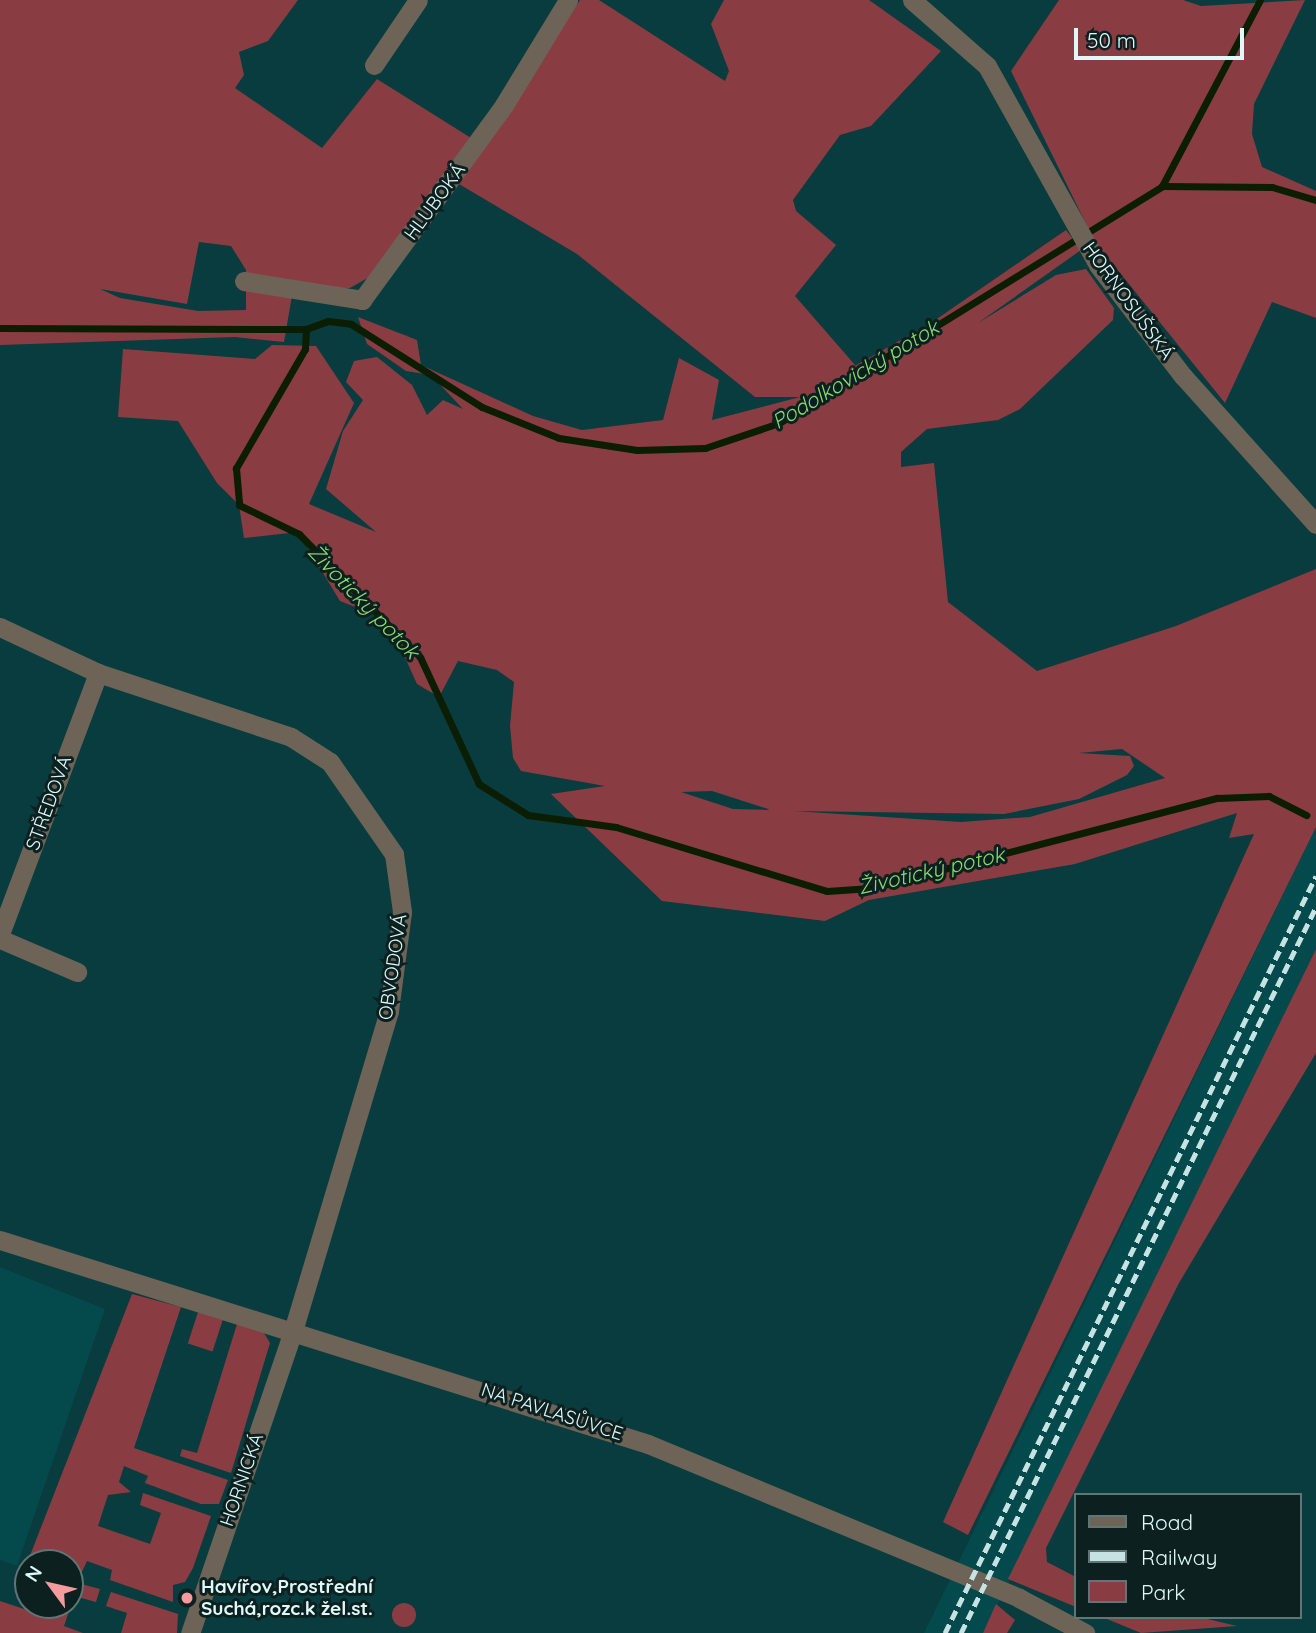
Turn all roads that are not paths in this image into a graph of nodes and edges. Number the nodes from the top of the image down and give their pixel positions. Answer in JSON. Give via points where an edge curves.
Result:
{"nodes":[{"id":1,"x":418,"y":0,"type":"edge"},
{"id":2,"x":568,"y":0,"type":"edge"},
{"id":3,"x":912,"y":0,"type":"edge"},
{"id":4,"x":374,"y":65,"type":"dead end"},
{"id":5,"x":244,"y":281,"type":"dead end"},
{"id":6,"x":1316,"y":524,"type":"edge"},
{"id":7,"x":0,"y":628,"type":"edge"},
{"id":8,"x":98,"y":673,"type":"junction"},
{"id":9,"x":0,"y":934,"type":"edge"},
{"id":10,"x":0,"y":939,"type":"edge"},
{"id":11,"x":78,"y":972,"type":"dead end"},
{"id":12,"x":0,"y":1240,"type":"edge"},
{"id":13,"x":294,"y":1328,"type":"junction"},
{"id":14,"x":190,"y":1633,"type":"edge"},
{"id":15,"x":1086,"y":1633,"type":"edge"}],
"edges":[{"from":1,"to":4,"type":"street"},
{"from":2,"to":5,"type":"street","name":"HLUBOKÁ","via":[[505,105],[362,300]]},
{"from":3,"to":6,"type":"street","name":"HORNOSUŠSKÁ","via":[[987,65],[1088,250],[1183,376]]},
{"from":7,"to":8,"type":"street","name":"OBVODOVÁ"},
{"from":8,"to":9,"type":"street","name":"STŘEDOVÁ"},
{"from":8,"to":13,"type":"street","name":"OBVODOVÁ","via":[[291,737],[330,762],[362,800],[394,854],[402,912],[389,1011]]},
{"from":10,"to":11,"type":"street"},
{"from":12,"to":13,"type":"street","name":"NA PAVLASŮVCE"},
{"from":13,"to":14,"type":"street","name":"HORNICKÁ"},
{"from":13,"to":15,"type":"street","name":"NA PAVLASŮVCE","via":[[648,1444],[1019,1598]]}]}
